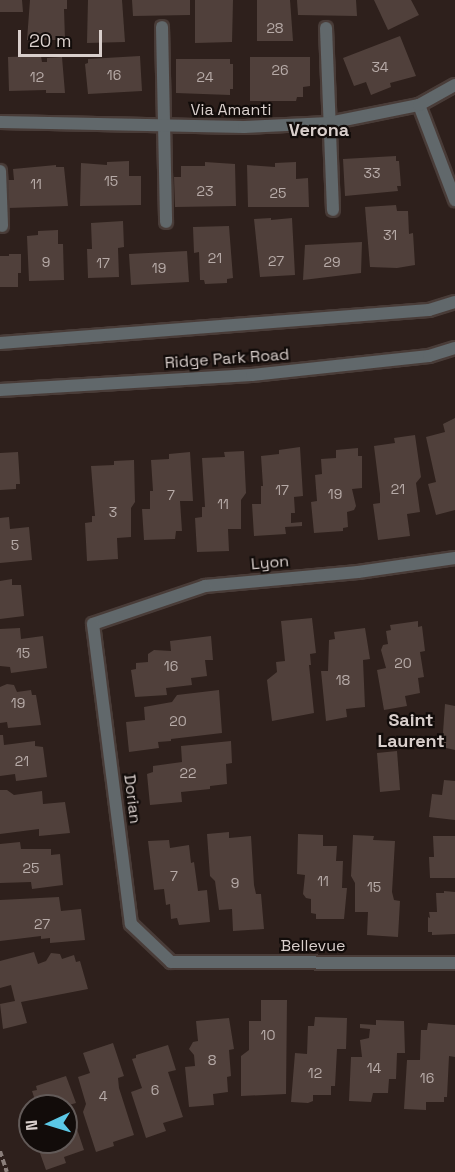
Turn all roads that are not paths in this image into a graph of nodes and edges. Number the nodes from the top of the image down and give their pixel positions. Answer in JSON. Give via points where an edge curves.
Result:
{"nodes":[{"id":1,"x":162,"y":27,"type":"dead end"},
{"id":2,"x":326,"y":28,"type":"dead end"},
{"id":3,"x":455,"y":85,"type":"edge"},
{"id":4,"x":418,"y":105,"type":"junction"},
{"id":5,"x":0,"y":122,"type":"edge"},
{"id":6,"x":329,"y":123,"type":"junction"},
{"id":7,"x":163,"y":125,"type":"junction"},
{"id":8,"x":0,"y":171,"type":"edge"},
{"id":9,"x":455,"y":200,"type":"edge"},
{"id":10,"x":333,"y":210,"type":"dead end"},
{"id":11,"x":166,"y":222,"type":"dead end"},
{"id":12,"x":2,"y":226,"type":"dead end"},
{"id":13,"x":455,"y":302,"type":"edge"},
{"id":14,"x":0,"y":343,"type":"edge"},
{"id":15,"x":455,"y":348,"type":"edge"},
{"id":16,"x":0,"y":390,"type":"edge"},
{"id":17,"x":455,"y":558,"type":"edge"},
{"id":18,"x":93,"y":624,"type":"joint"},
{"id":19,"x":171,"y":962,"type":"joint"},
{"id":20,"x":455,"y":963,"type":"edge"}],
"edges":[{"from":1,"to":7,"type":"street"},
{"from":2,"to":6,"type":"street"},
{"from":3,"to":4,"type":"street","name":"Via Amanti"},
{"from":4,"to":6,"type":"street","name":"Via Amanti"},
{"from":4,"to":9,"type":"street"},
{"from":5,"to":7,"type":"street","name":"Via Amanti"},
{"from":6,"to":7,"type":"street","name":"Via Amanti","via":[[244,128]]},
{"from":6,"to":10,"type":"street"},
{"from":7,"to":11,"type":"street"},
{"from":8,"to":12,"type":"street"},
{"from":13,"to":14,"type":"street","name":"Ridge Park Road","via":[[429,310]]},
{"from":15,"to":16,"type":"street","name":"Ridge Park Road","via":[[429,356],[252,375]]},
{"from":17,"to":18,"type":"street","name":"Lyon","via":[[358,573],[205,586]]},
{"from":18,"to":19,"type":"street","name":"Dorian","via":[[131,924]]},
{"from":19,"to":20,"type":"street","name":"Bellevue"}]}
